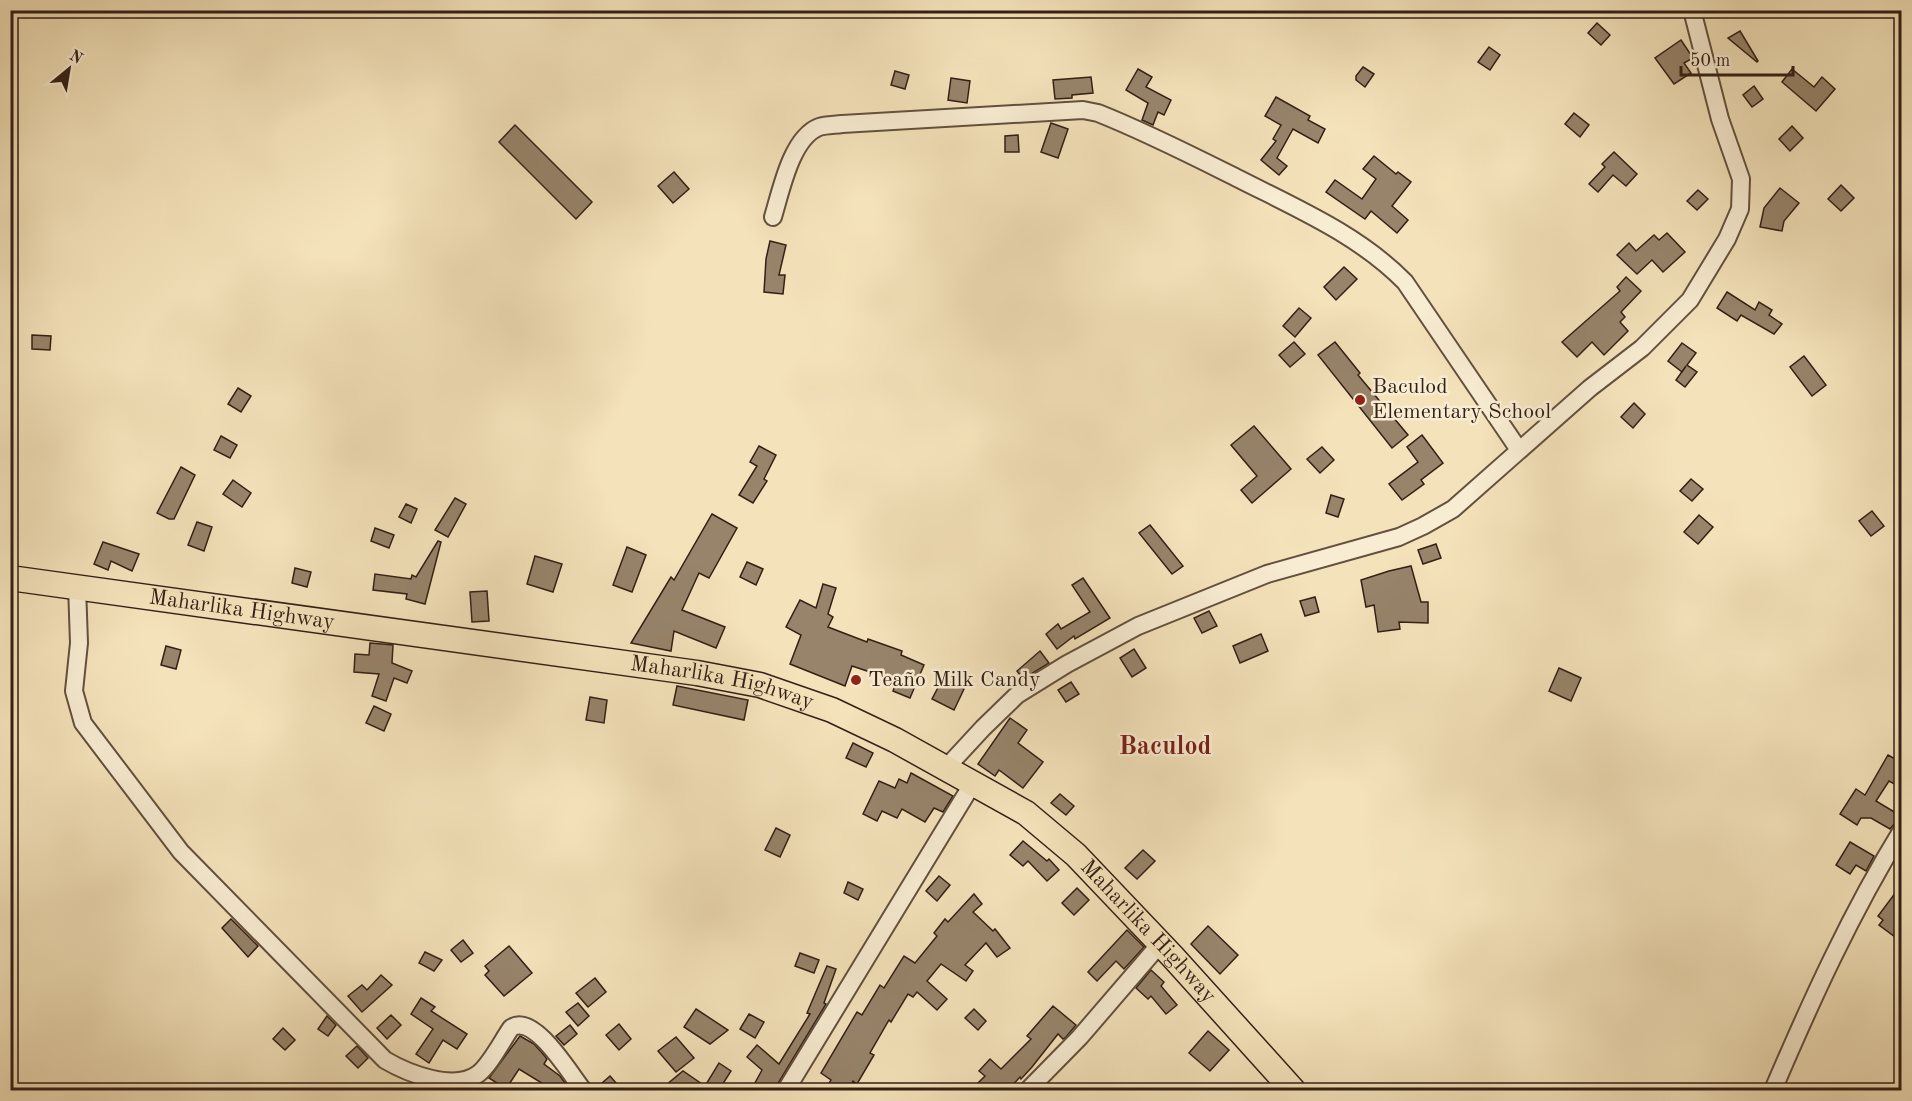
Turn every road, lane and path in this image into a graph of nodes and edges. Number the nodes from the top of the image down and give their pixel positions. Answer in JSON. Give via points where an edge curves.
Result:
{"nodes":[{"id":1,"x":1692,"y":10,"type":"edge"},
{"id":2,"x":773,"y":217,"type":"dead end"},
{"id":3,"x":1519,"y":450,"type":"junction"},
{"id":4,"x":10,"y":578,"type":"edge"},
{"id":5,"x":77,"y":586,"type":"junction"},
{"id":6,"x":946,"y":768,"type":"junction"},
{"id":7,"x":973,"y":783,"type":"junction"},
{"id":8,"x":1902,"y":830,"type":"edge"},
{"id":9,"x":1160,"y":944,"type":"junction"},
{"id":10,"x":583,"y":1090,"type":"edge"},
{"id":11,"x":786,"y":1090,"type":"edge"},
{"id":12,"x":1028,"y":1090,"type":"edge"},
{"id":13,"x":1293,"y":1090,"type":"edge"},
{"id":14,"x":1773,"y":1090,"type":"edge"}],
"edges":[{"from":1,"to":3,"type":"street","via":[[1720,119],[1741,179],[1740,209],[1727,239],[1690,300],[1642,348]]},
{"from":2,"to":3,"type":"street","via":[[800,142],[819,127],[1083,110],[1098,113],[1292,206],[1388,264],[1405,282]]},
{"from":3,"to":6,"type":"street","via":[[1453,509],[1423,526],[1399,537],[1267,573],[1138,626],[1066,664],[1017,695]]},
{"from":4,"to":5,"type":"highway","name":"Maharlika Highway"},
{"from":5,"to":6,"type":"highway","name":"Maharlika Highway","via":[[760,685],[832,710]]},
{"from":5,"to":10,"type":"street","via":[[79,643],[74,691],[83,723],[181,852],[385,1060],[426,1077],[458,1081],[471,1078],[480,1073],[510,1028],[523,1024],[542,1036]]},
{"from":6,"to":7,"type":"highway","name":"Maharlika Highway"},
{"from":7,"to":9,"type":"highway","name":"Maharlika Highway","via":[[1026,813],[1076,855]]},
{"from":7,"to":11,"type":"street"},
{"from":8,"to":14,"type":"street","via":[[1869,883],[1834,953]]},
{"from":9,"to":12,"type":"street","via":[[1080,1037]]},
{"from":9,"to":13,"type":"highway","name":"Maharlika Highway"}]}
